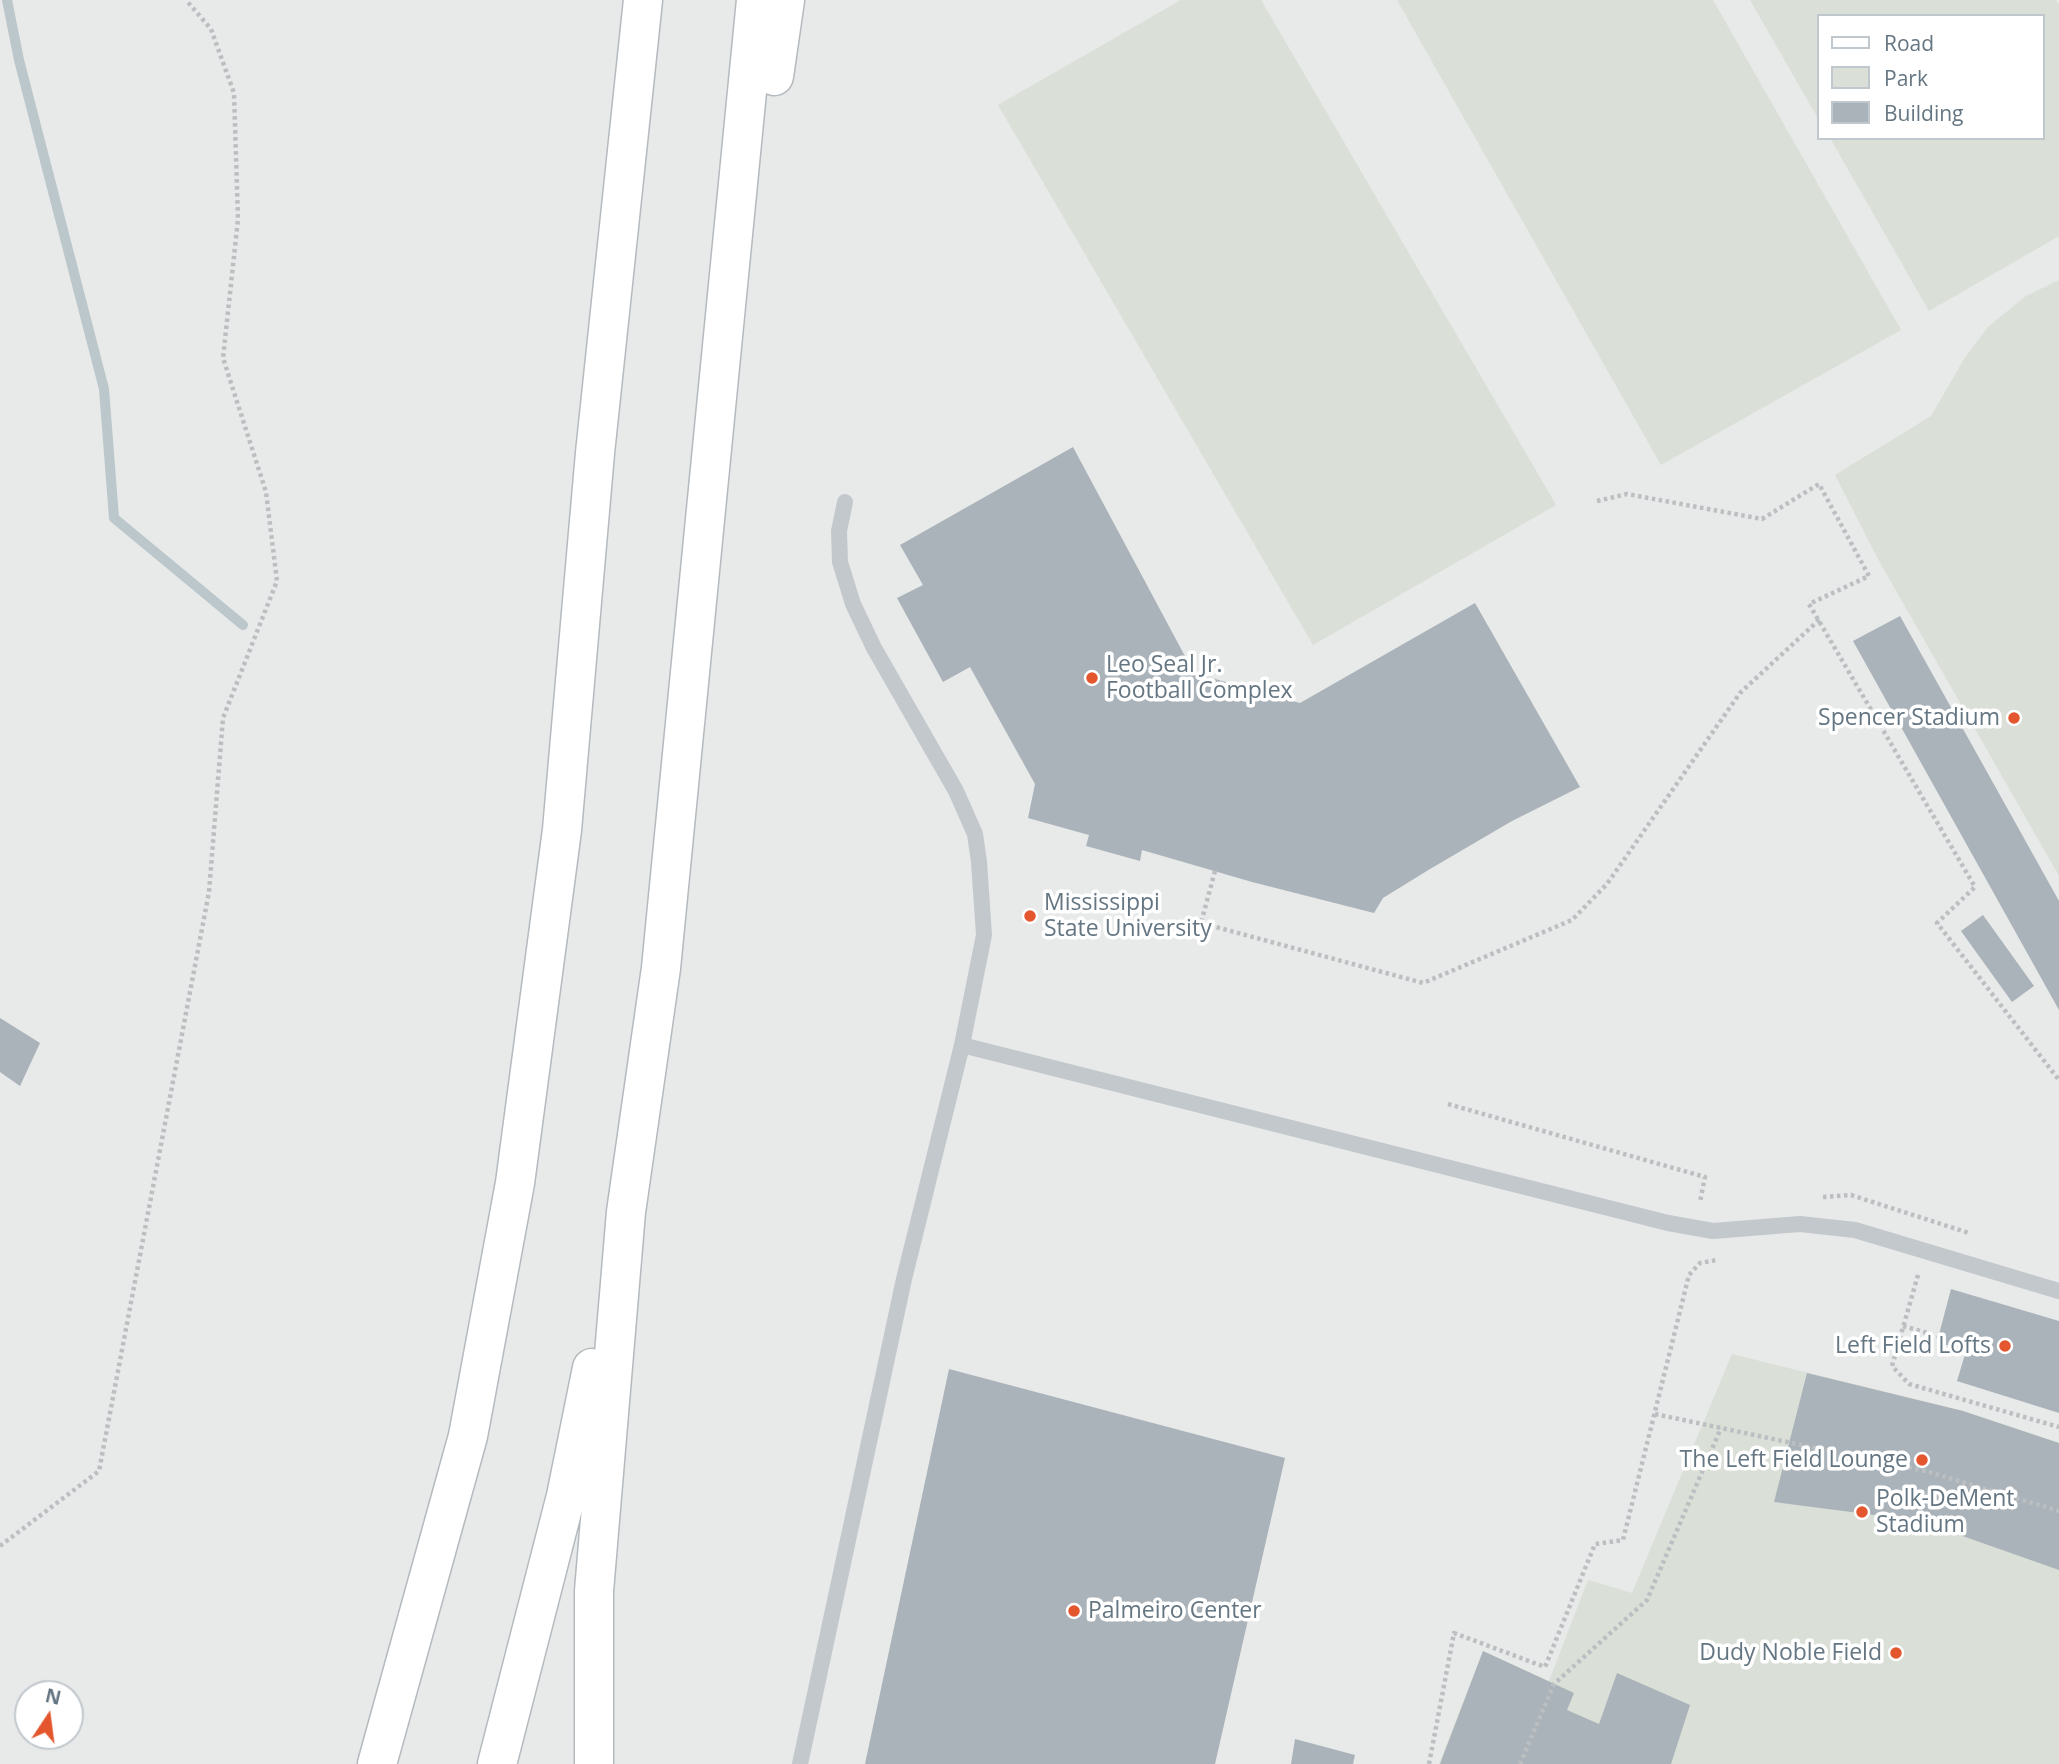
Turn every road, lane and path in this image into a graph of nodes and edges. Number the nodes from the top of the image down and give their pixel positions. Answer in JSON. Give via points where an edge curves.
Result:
{"nodes":[{"id":1,"x":186,"y":0,"type":"edge"},
{"id":2,"x":617,"y":0,"type":"edge"},
{"id":3,"x":643,"y":0,"type":"edge"},
{"id":4,"x":756,"y":0,"type":"edge"},
{"id":5,"x":785,"y":0,"type":"edge"},
{"id":6,"x":734,"y":241,"type":"junction"},
{"id":7,"x":595,"y":453,"type":"junction"},
{"id":8,"x":1597,"y":501,"type":"dead end"},
{"id":9,"x":845,"y":502,"type":"dead end"},
{"id":10,"x":1820,"y":619,"type":"junction"},
{"id":11,"x":1215,"y":871,"type":"dead end"},
{"id":12,"x":962,"y":1045,"type":"junction"},
{"id":13,"x":2059,"y":1080,"type":"edge"},
{"id":14,"x":1448,"y":1104,"type":"dead end"},
{"id":15,"x":1810,"y":1198,"type":"dead end"},
{"id":16,"x":1707,"y":1206,"type":"dead end"},
{"id":17,"x":626,"y":1212,"type":"junction"},
{"id":18,"x":1981,"y":1237,"type":"dead end"},
{"id":19,"x":1725,"y":1259,"type":"dead end"},
{"id":20,"x":1909,"y":1271,"type":"dead end"},
{"id":21,"x":1918,"y":1274,"type":"junction"},
{"id":22,"x":1927,"y":1277,"type":"dead end"},
{"id":23,"x":2059,"y":1291,"type":"edge"},
{"id":24,"x":1903,"y":1326,"type":"junction"},
{"id":25,"x":1938,"y":1336,"type":"dead end"},
{"id":26,"x":1654,"y":1414,"type":"junction"},
{"id":27,"x":2059,"y":1427,"type":"edge"},
{"id":28,"x":1721,"y":1428,"type":"junction"},
{"id":29,"x":2059,"y":1511,"type":"edge"},
{"id":30,"x":0,"y":1546,"type":"edge"},
{"id":31,"x":377,"y":1764,"type":"edge"},
{"id":32,"x":497,"y":1764,"type":"edge"},
{"id":33,"x":594,"y":1764,"type":"edge"},
{"id":34,"x":800,"y":1764,"type":"edge"},
{"id":35,"x":1429,"y":1764,"type":"edge"},
{"id":36,"x":1520,"y":1764,"type":"edge"}],
"edges":[{"from":1,"to":30,"type":"path","via":[[211,29],[234,93],[239,219],[223,358],[266,492],[277,580],[222,718],[209,892],[99,1471]]},
{"from":2,"to":7,"type":"main road"},
{"from":3,"to":7,"type":"main road"},
{"from":4,"to":6,"type":"main road"},
{"from":5,"to":6,"type":"main road","via":[[768,118]]},
{"from":6,"to":17,"type":"main road","via":[[661,968]]},
{"from":7,"to":31,"type":"main road","via":[[562,830],[515,1183],[468,1436]]},
{"from":8,"to":10,"type":"path","via":[[1627,494],[1762,519],[1819,484],[1869,576],[1809,604]]},
{"from":9,"to":12,"type":"lane","via":[[839,531],[840,562],[853,604],[975,834],[984,935]]},
{"from":10,"to":11,"type":"path","via":[[1740,693],[1607,884],[1572,920],[1423,983],[1201,923]]},
{"from":10,"to":13,"type":"path","via":[[1975,887],[1937,923]]},
{"from":12,"to":23,"type":"lane","via":[[1668,1223],[1713,1231],[1800,1224],[1855,1230]]},
{"from":12,"to":34,"type":"lane","via":[[904,1279]]},
{"from":14,"to":16,"type":"path","via":[[1705,1177],[1699,1205]]},
{"from":15,"to":18,"type":"path","via":[[1851,1195]]},
{"from":17,"to":32,"type":"main road","via":[[566,1496]]},
{"from":17,"to":33,"type":"main road","via":[[594,1591]]},
{"from":19,"to":26,"type":"path","via":[[1700,1263],[1689,1275]]},
{"from":20,"to":21,"type":"path"},
{"from":21,"to":22,"type":"path"},
{"from":21,"to":24,"type":"path"},
{"from":24,"to":25,"type":"path"},
{"from":24,"to":27,"type":"path","via":[[1892,1366],[1909,1384]]},
{"from":26,"to":28,"type":"path"},
{"from":26,"to":35,"type":"path","via":[[1623,1541],[1595,1544],[1545,1667],[1454,1633]]},
{"from":28,"to":29,"type":"path","via":[[1929,1472]]},
{"from":28,"to":36,"type":"path","via":[[1647,1600],[1554,1684]]}]}
